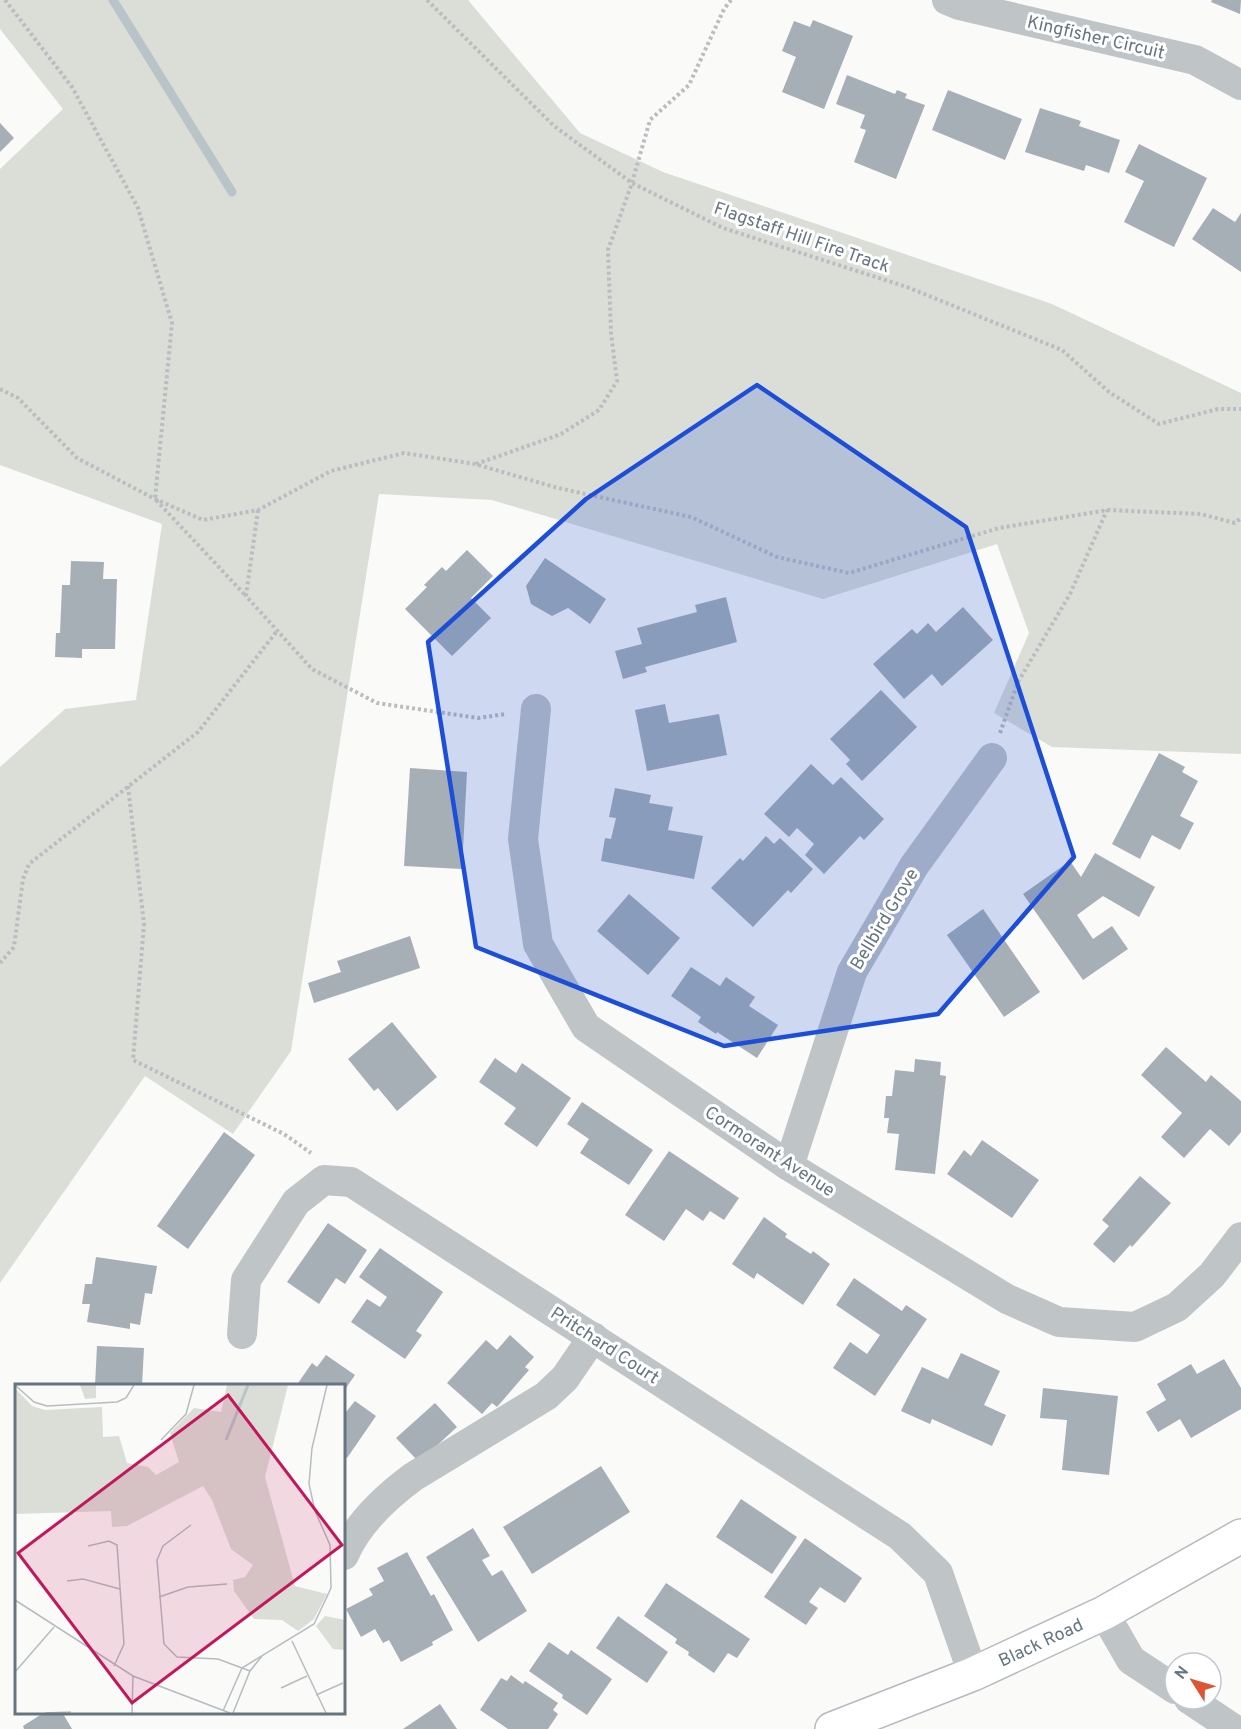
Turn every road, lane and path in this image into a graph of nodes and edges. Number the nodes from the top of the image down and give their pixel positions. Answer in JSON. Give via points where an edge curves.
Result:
{"nodes":[{"id":1,"x":5,"y":0,"type":"edge"},
{"id":2,"x":427,"y":0,"type":"edge"},
{"id":3,"x":731,"y":0,"type":"edge"},
{"id":4,"x":947,"y":0,"type":"edge"},
{"id":5,"x":1241,"y":85,"type":"edge"},
{"id":6,"x":632,"y":183,"type":"junction"},
{"id":7,"x":0,"y":389,"type":"edge"},
{"id":8,"x":1241,"y":409,"type":"edge"},
{"id":9,"x":475,"y":464,"type":"junction"},
{"id":10,"x":155,"y":500,"type":"junction"},
{"id":11,"x":258,"y":510,"type":"junction"},
{"id":12,"x":1108,"y":510,"type":"junction"},
{"id":13,"x":1241,"y":518,"type":"edge"},
{"id":14,"x":246,"y":596,"type":"junction"},
{"id":15,"x":277,"y":631,"type":"junction"},
{"id":16,"x":537,"y":709,"type":"joint"},
{"id":17,"x":992,"y":758,"type":"joint"},
{"id":18,"x":128,"y":786,"type":"junction"},
{"id":19,"x":0,"y":963,"type":"edge"},
{"id":20,"x":312,"y":1154,"type":"dead end"},
{"id":21,"x":789,"y":1166,"type":"junction"},
{"id":22,"x":1241,"y":1237,"type":"edge"},
{"id":23,"x":242,"y":1334,"type":"dead end"},
{"id":24,"x":593,"y":1337,"type":"junction"},
{"id":25,"x":1241,"y":1536,"type":"edge"},
{"id":26,"x":345,"y":1552,"type":"edge"},
{"id":27,"x":1104,"y":1613,"type":"junction"},
{"id":28,"x":973,"y":1674,"type":"junction"},
{"id":29,"x":1163,"y":1681,"type":"edge"},
{"id":30,"x":1207,"y":1711,"type":"edge"},
{"id":31,"x":832,"y":1729,"type":"edge"},
{"id":32,"x":1234,"y":1729,"type":"edge"}],
"edges":[{"from":1,"to":10,"type":"path","via":[[72,87],[138,208],[172,323]]},
{"from":2,"to":6,"type":"path","name":"Flagstaff Hill Fire Track","via":[[554,126]]},
{"from":3,"to":6,"type":"path","via":[[689,85],[650,120]]},
{"from":4,"to":5,"type":"street","name":"Kingfisher Circuit","via":[[1195,60]]},
{"from":6,"to":8,"type":"path","name":"Flagstaff Hill Fire Track","via":[[723,228],[907,287],[1062,350],[1109,392],[1159,424],[1218,409]]},
{"from":6,"to":9,"type":"path","via":[[608,250],[617,381],[599,410],[561,434]]},
{"from":7,"to":10,"type":"path","via":[[18,398],[77,458]]},
{"from":9,"to":11,"type":"path","via":[[404,453],[331,471]]},
{"from":9,"to":12,"type":"path","via":[[558,489],[691,517],[777,557],[849,573],[999,528]]},
{"from":10,"to":11,"type":"path","via":[[203,520]]},
{"from":10,"to":14,"type":"path"},
{"from":11,"to":14,"type":"path"},
{"from":12,"to":13,"type":"path","via":[[1201,514],[1235,523]]},
{"from":12,"to":17,"type":"path","via":[[1070,594],[1018,682]]},
{"from":14,"to":15,"type":"path"},
{"from":15,"to":16,"type":"path","via":[[312,669],[377,703],[478,718]]},
{"from":15,"to":18,"type":"path","via":[[198,732]]},
{"from":16,"to":21,"type":"street","name":"Cormorant Avenue","via":[[523,839],[538,944],[586,1027]]},
{"from":17,"to":21,"type":"street","name":"Bellbird Grove","via":[[915,866],[852,972]]},
{"from":18,"to":19,"type":"path","via":[[29,864],[23,879],[14,947]]},
{"from":18,"to":20,"type":"path","via":[[144,924],[133,1060],[284,1134]]},
{"from":21,"to":22,"type":"street","name":"Cormorant Avenue","via":[[1007,1299],[1059,1323],[1135,1327],[1177,1307],[1212,1275]]},
{"from":23,"to":24,"type":"street","name":"Pritchard Court","via":[[246,1280],[296,1202],[324,1180],[351,1182]]},
{"from":24,"to":26,"type":"street","via":[[565,1378],[546,1396],[394,1491]]},
{"from":24,"to":28,"type":"street","name":"Pritchard Court","via":[[900,1536],[938,1573]]},
{"from":25,"to":27,"type":"main road","name":"Black Road"},
{"from":27,"to":28,"type":"main road","name":"Black Road"},
{"from":27,"to":29,"type":"street","via":[[1131,1660]]},
{"from":28,"to":31,"type":"main road","name":"Black Road"},
{"from":30,"to":32,"type":"street"}]}
